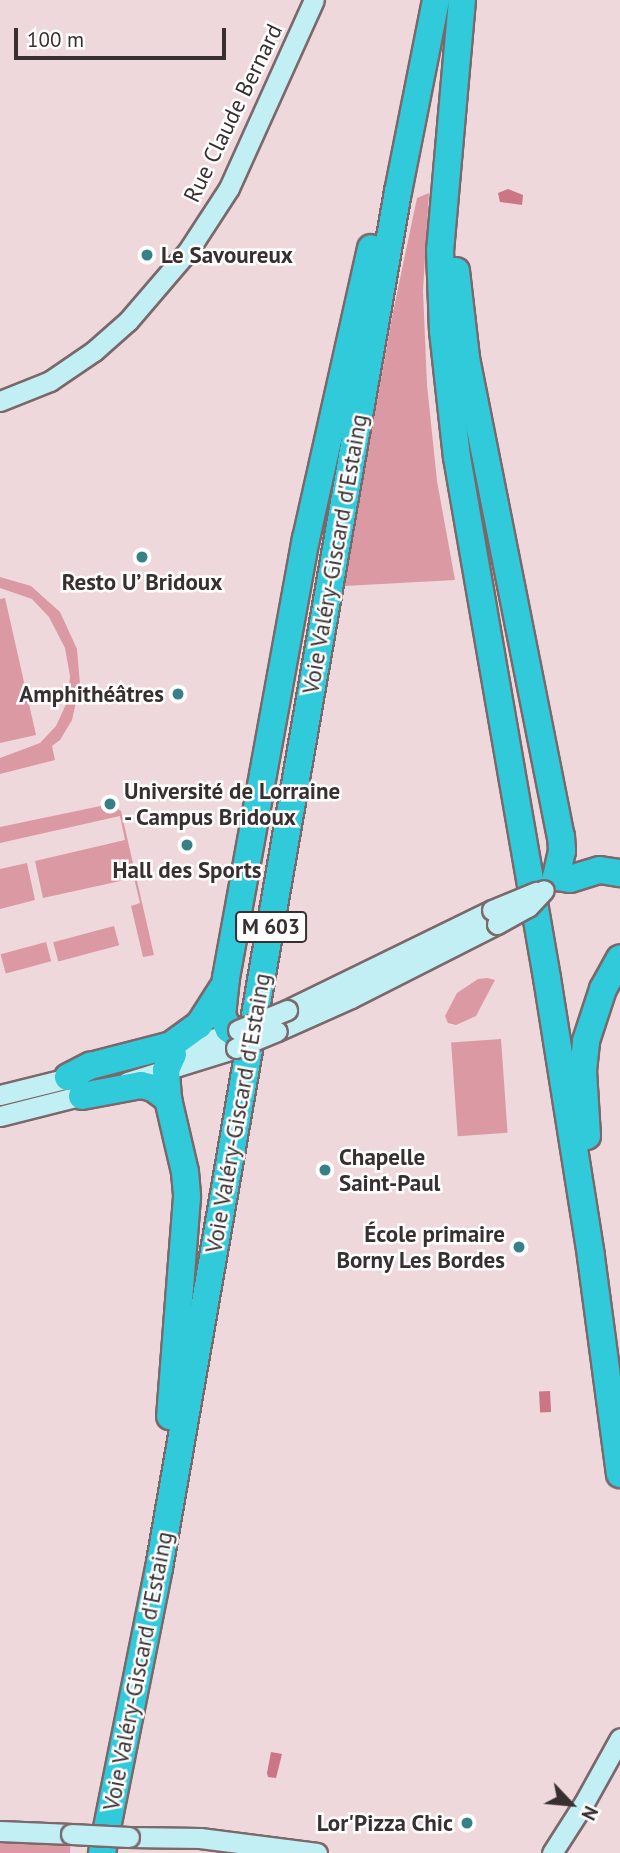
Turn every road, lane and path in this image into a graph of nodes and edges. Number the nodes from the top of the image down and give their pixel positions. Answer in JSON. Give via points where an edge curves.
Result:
{"nodes":[{"id":1,"x":314,"y":0,"type":"edge"},
{"id":2,"x":436,"y":0,"type":"edge"},
{"id":3,"x":461,"y":0,"type":"edge"},
{"id":4,"x":423,"y":60,"type":"junction"},
{"id":5,"x":449,"y":140,"type":"junction"},
{"id":6,"x":0,"y":401,"type":"edge"},
{"id":7,"x":620,"y":873,"type":"edge"},
{"id":8,"x":550,"y":884,"type":"junction"},
{"id":9,"x":495,"y":917,"type":"junction"},
{"id":10,"x":620,"y":958,"type":"edge"},
{"id":11,"x":226,"y":978,"type":"junction"},
{"id":12,"x":239,"y":1038,"type":"junction"},
{"id":13,"x":169,"y":1062,"type":"junction"},
{"id":14,"x":75,"y":1087,"type":"junction"},
{"id":15,"x":0,"y":1095,"type":"edge"},
{"id":16,"x":168,"y":1099,"type":"junction"},
{"id":17,"x":0,"y":1116,"type":"edge"},
{"id":18,"x":591,"y":1257,"type":"junction"},
{"id":19,"x":620,"y":1474,"type":"edge"},
{"id":20,"x":159,"y":1568,"type":"junction"},
{"id":21,"x":620,"y":1738,"type":"edge"},
{"id":22,"x":0,"y":1831,"type":"edge"},
{"id":23,"x":102,"y":1853,"type":"edge"},
{"id":24,"x":317,"y":1853,"type":"edge"},
{"id":25,"x":551,"y":1853,"type":"edge"}],
"edges":[{"from":1,"to":6,"type":"main road","name":"Rue Claude Bernard","via":[[229,188],[188,251],[136,312],[94,351],[50,381]]},
{"from":2,"to":4,"type":"highway","name":"Voie Valéry-Giscard d'Estaing","number":"M 603"},
{"from":3,"to":5,"type":"highway"},
{"from":4,"to":11,"type":"highway","via":[[388,176],[306,539]]},
{"from":4,"to":20,"type":"highway","name":"Voie Valéry-Giscard d'Estaing","number":"M 603"},
{"from":5,"to":8,"type":"highway","via":[[466,358],[561,836],[562,851]]},
{"from":5,"to":18,"type":"highway","via":[[440,263],[457,457]]},
{"from":7,"to":8,"type":"highway","via":[[600,870]]},
{"from":8,"to":9,"type":"main road","bridge":true},
{"from":9,"to":12,"type":"main road","bridge":true,"via":[[287,1010]]},
{"from":9,"to":12,"type":"main road","bridge":true,"via":[[351,998],[277,1031]]},
{"from":10,"to":18,"type":"highway","via":[[593,1014],[583,1071]]},
{"from":11,"to":12,"type":"highway","via":[[222,1016]]},
{"from":11,"to":14,"type":"highway","via":[[209,1013],[186,1037],[90,1066]]},
{"from":12,"to":13,"type":"main road"},
{"from":13,"to":14,"type":"main road"},
{"from":13,"to":16,"type":"highway"},
{"from":14,"to":15,"type":"main road"},
{"from":14,"to":16,"type":"highway","via":[[141,1085]]},
{"from":14,"to":17,"type":"main road"},
{"from":16,"to":20,"type":"highway","via":[[187,1197]]},
{"from":18,"to":19,"type":"highway"},
{"from":20,"to":23,"type":"highway","name":"Voie Valéry-Giscard d'Estaing","number":"M 603"},
{"from":21,"to":25,"type":"main road"},
{"from":22,"to":24,"type":"main road","bridge":true,"via":[[211,1839]]}]}
